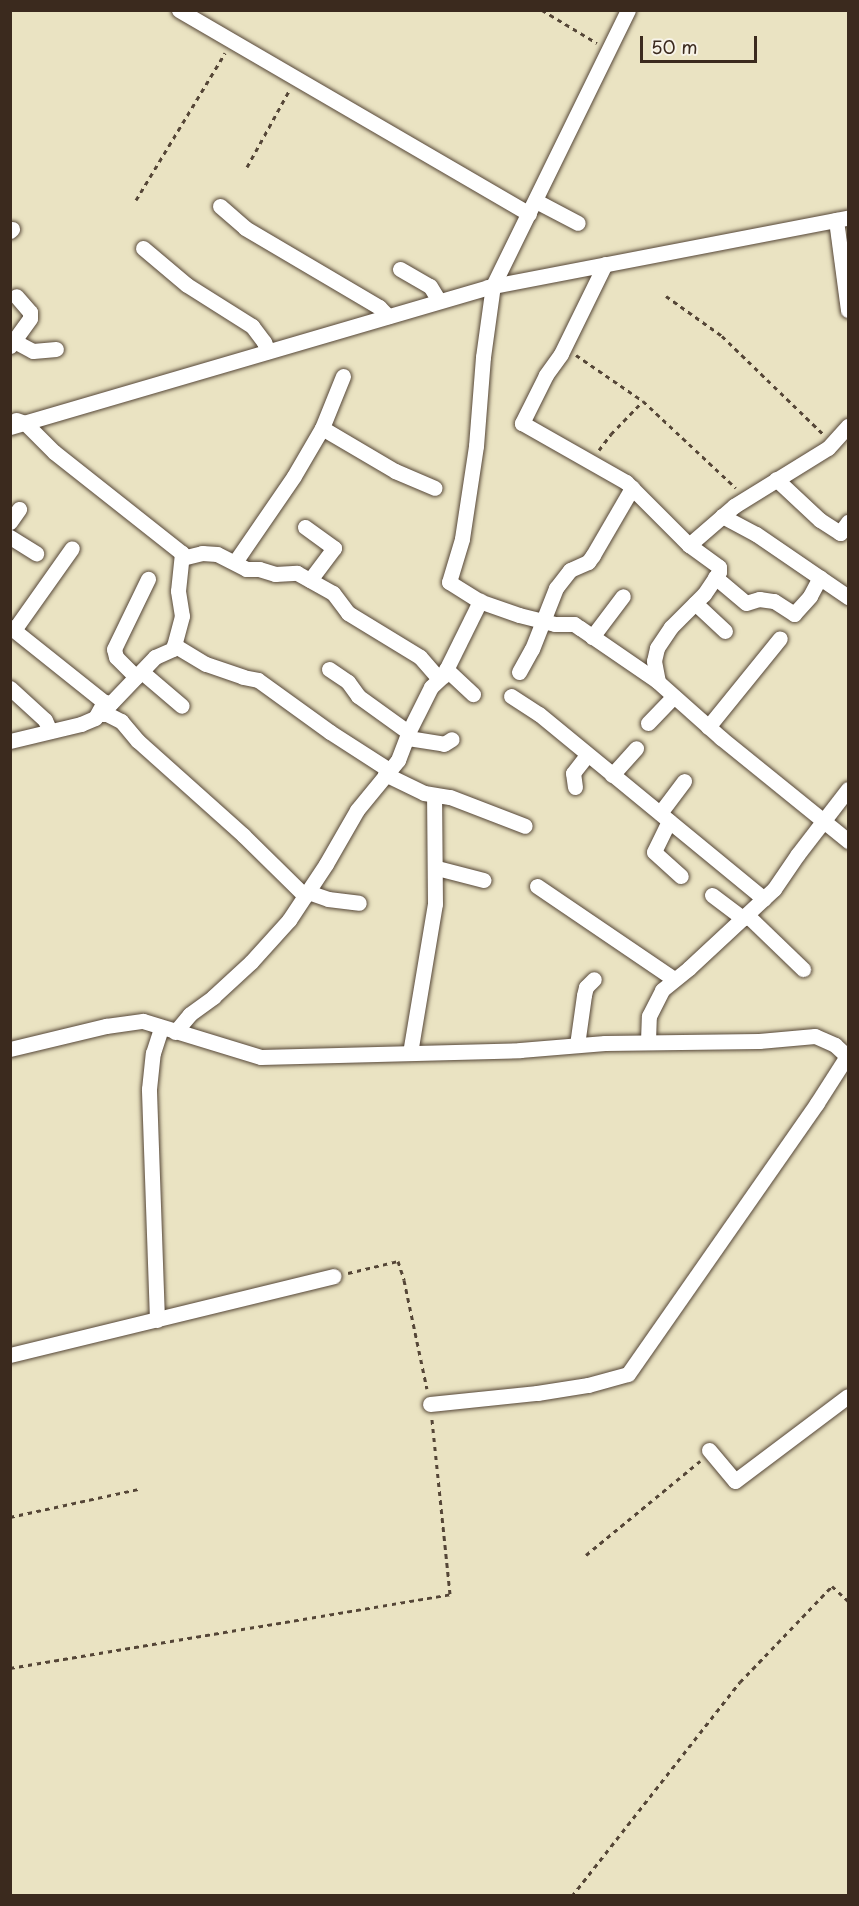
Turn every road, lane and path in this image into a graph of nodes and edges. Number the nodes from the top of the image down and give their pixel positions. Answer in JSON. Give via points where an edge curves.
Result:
{"nodes":[{"id":1,"x":179,"y":10,"type":"edge"},
{"id":2,"x":542,"y":10,"type":"edge"},
{"id":3,"x":628,"y":10,"type":"edge"},
{"id":4,"x":232,"y":42,"type":"junction"},
{"id":5,"x":609,"y":51,"type":"junction"},
{"id":6,"x":296,"y":79,"type":"junction"},
{"id":7,"x":247,"y":166,"type":"dead end"},
{"id":8,"x":136,"y":200,"type":"dead end"},
{"id":9,"x":220,"y":206,"type":"dead end"},
{"id":10,"x":532,"y":208,"type":"junction"},
{"id":11,"x":842,"y":219,"type":"edge"},
{"id":12,"x":578,"y":223,"type":"dead end"},
{"id":13,"x":143,"y":248,"type":"dead end"},
{"id":14,"x":605,"y":264,"type":"junction"},
{"id":15,"x":400,"y":269,"type":"dead end"},
{"id":16,"x":494,"y":285,"type":"junction"},
{"id":17,"x":16,"y":296,"type":"dead end"},
{"id":18,"x":666,"y":296,"type":"dead end"},
{"id":19,"x":439,"y":301,"type":"junction"},
{"id":20,"x":849,"y":309,"type":"edge"},
{"id":21,"x":388,"y":316,"type":"junction"},
{"id":22,"x":12,"y":344,"type":"edge"},
{"id":23,"x":564,"y":347,"type":"junction"},
{"id":24,"x":56,"y":350,"type":"dead end"},
{"id":25,"x":268,"y":351,"type":"junction"},
{"id":26,"x":343,"y":376,"type":"dead end"},
{"id":27,"x":643,"y":401,"type":"junction"},
{"id":28,"x":15,"y":423,"type":"edge"},
{"id":29,"x":849,"y":426,"type":"edge"},
{"id":30,"x":322,"y":428,"type":"junction"},
{"id":31,"x":832,"y":445,"type":"junction"},
{"id":32,"x":592,"y":461,"type":"junction"},
{"id":33,"x":776,"y":479,"type":"junction"},
{"id":34,"x":435,"y":488,"type":"dead end"},
{"id":35,"x":632,"y":488,"type":"junction"},
{"id":36,"x":746,"y":498,"type":"junction"},
{"id":37,"x":19,"y":509,"type":"dead end"},
{"id":38,"x":722,"y":516,"type":"junction"},
{"id":39,"x":10,"y":522,"type":"edge"},
{"id":40,"x":848,"y":522,"type":"edge"},
{"id":41,"x":305,"y":528,"type":"dead end"},
{"id":42,"x":10,"y":537,"type":"edge"},
{"id":43,"x":689,"y":545,"type":"junction"},
{"id":44,"x":72,"y":548,"type":"dead end"},
{"id":45,"x":36,"y":553,"type":"dead end"},
{"id":46,"x":182,"y":558,"type":"junction"},
{"id":47,"x":235,"y":562,"type":"junction"},
{"id":48,"x":715,"y":577,"type":"junction"},
{"id":49,"x":820,"y":577,"type":"junction"},
{"id":50,"x":148,"y":579,"type":"dead end"},
{"id":51,"x":310,"y":580,"type":"junction"},
{"id":52,"x":623,"y":596,"type":"dead end"},
{"id":53,"x":849,"y":597,"type":"edge"},
{"id":54,"x":480,"y":601,"type":"junction"},
{"id":55,"x":695,"y":603,"type":"junction"},
{"id":56,"x":542,"y":621,"type":"junction"},
{"id":57,"x":12,"y":628,"type":"edge"},
{"id":58,"x":724,"y":631,"type":"dead end"},
{"id":59,"x":592,"y":637,"type":"junction"},
{"id":60,"x":780,"y":638,"type":"dead end"},
{"id":61,"x":174,"y":645,"type":"junction"},
{"id":62,"x":329,"y":669,"type":"dead end"},
{"id":63,"x":519,"y":672,"type":"dead end"},
{"id":64,"x":139,"y":674,"type":"junction"},
{"id":65,"x":442,"y":674,"type":"junction"},
{"id":66,"x":658,"y":682,"type":"junction"},
{"id":67,"x":10,"y":688,"type":"edge"},
{"id":68,"x":472,"y":694,"type":"dead end"},
{"id":69,"x":511,"y":696,"type":"dead end"},
{"id":70,"x":674,"y":696,"type":"junction"},
{"id":71,"x":182,"y":706,"type":"dead end"},
{"id":72,"x":101,"y":708,"type":"junction"},
{"id":73,"x":648,"y":723,"type":"dead end"},
{"id":74,"x":708,"y":727,"type":"junction"},
{"id":75,"x":50,"y":731,"type":"junction"},
{"id":76,"x":408,"y":735,"type":"junction"},
{"id":77,"x":452,"y":739,"type":"dead end"},
{"id":78,"x":10,"y":741,"type":"edge"},
{"id":79,"x":636,"y":748,"type":"dead end"},
{"id":80,"x":586,"y":755,"type":"junction"},
{"id":81,"x":387,"y":772,"type":"junction"},
{"id":82,"x":612,"y":775,"type":"junction"},
{"id":83,"x":684,"y":781,"type":"dead end"},
{"id":84,"x":575,"y":787,"type":"dead end"},
{"id":85,"x":849,"y":789,"type":"edge"},
{"id":86,"x":434,"y":795,"type":"junction"},
{"id":87,"x":664,"y":817,"type":"junction"},
{"id":88,"x":824,"y":822,"type":"junction"},
{"id":89,"x":525,"y":826,"type":"dead end"},
{"id":90,"x":849,"y":841,"type":"edge"},
{"id":91,"x":437,"y":868,"type":"junction"},
{"id":92,"x":681,"y":876,"type":"dead end"},
{"id":93,"x":483,"y":880,"type":"dead end"},
{"id":94,"x":537,"y":886,"type":"dead end"},
{"id":95,"x":306,"y":894,"type":"junction"},
{"id":96,"x":712,"y":895,"type":"dead end"},
{"id":97,"x":764,"y":899,"type":"junction"},
{"id":98,"x":359,"y":903,"type":"dead end"},
{"id":99,"x":745,"y":916,"type":"junction"},
{"id":100,"x":803,"y":969,"type":"dead end"},
{"id":101,"x":594,"y":979,"type":"dead end"},
{"id":102,"x":674,"y":979,"type":"junction"},
{"id":103,"x":168,"y":1030,"type":"junction"},
{"id":104,"x":648,"y":1041,"type":"junction"},
{"id":105,"x":577,"y":1045,"type":"junction"},
{"id":106,"x":10,"y":1049,"type":"edge"},
{"id":107,"x":410,"y":1053,"type":"junction"},
{"id":108,"x":848,"y":1056,"type":"edge"},
{"id":109,"x":334,"y":1276,"type":"dead end"},
{"id":110,"x":157,"y":1320,"type":"junction"},
{"id":111,"x":10,"y":1355,"type":"edge"},
{"id":112,"x":849,"y":1396,"type":"edge"},
{"id":113,"x":430,"y":1404,"type":"dead end"},
{"id":114,"x":710,"y":1451,"type":"joint"},
{"id":115,"x":138,"y":1489,"type":"dead end"},
{"id":116,"x":10,"y":1518,"type":"edge"},
{"id":117,"x":586,"y":1555,"type":"dead end"},
{"id":118,"x":450,"y":1594,"type":"dead end"},
{"id":119,"x":849,"y":1601,"type":"edge"},
{"id":120,"x":10,"y":1668,"type":"edge"},
{"id":121,"x":572,"y":1896,"type":"edge"}],
"edges":[{"from":1,"to":4,"type":"street"},
{"from":2,"to":5,"type":"path"},
{"from":3,"to":5,"type":"street"},
{"from":4,"to":6,"type":"street"},
{"from":4,"to":8,"type":"path"},
{"from":5,"to":10,"type":"street"},
{"from":6,"to":7,"type":"path"},
{"from":6,"to":10,"type":"street"},
{"from":9,"to":21,"type":"street","via":[[245,228]]},
{"from":10,"to":12,"type":"street"},
{"from":10,"to":16,"type":"street"},
{"from":11,"to":14,"type":"street"},
{"from":11,"to":20,"type":"street"},
{"from":13,"to":25,"type":"street","via":[[187,285],[252,326]]},
{"from":14,"to":16,"type":"street"},
{"from":14,"to":23,"type":"street"},
{"from":15,"to":19,"type":"street","via":[[430,286]]},
{"from":16,"to":19,"type":"street"},
{"from":16,"to":54,"type":"street","via":[[460,552],[449,582]]},
{"from":17,"to":22,"type":"street","via":[[30,312],[30,318]]},
{"from":18,"to":31,"type":"path","via":[[722,336]]},
{"from":19,"to":21,"type":"street"},
{"from":21,"to":25,"type":"street"},
{"from":22,"to":24,"type":"street","via":[[33,351]]},
{"from":23,"to":27,"type":"path"},
{"from":23,"to":32,"type":"street","via":[[522,423]]},
{"from":25,"to":28,"type":"street"},
{"from":26,"to":30,"type":"street"},
{"from":27,"to":32,"type":"path","via":[[611,434]]},
{"from":27,"to":36,"type":"path"},
{"from":28,"to":46,"type":"street","via":[[178,549]]},
{"from":29,"to":31,"type":"street"},
{"from":30,"to":34,"type":"street","via":[[395,471]]},
{"from":30,"to":47,"type":"street"},
{"from":31,"to":33,"type":"street"},
{"from":32,"to":35,"type":"street"},
{"from":33,"to":36,"type":"street"},
{"from":33,"to":40,"type":"street","via":[[840,533]]},
{"from":35,"to":43,"type":"street"},
{"from":35,"to":56,"type":"street","via":[[588,562],[561,579]]},
{"from":36,"to":38,"type":"street"},
{"from":37,"to":39,"type":"street"},
{"from":38,"to":43,"type":"street"},
{"from":38,"to":49,"type":"street"},
{"from":41,"to":51,"type":"street","via":[[334,548]]},
{"from":42,"to":45,"type":"street"},
{"from":43,"to":48,"type":"street","via":[[719,567]]},
{"from":44,"to":57,"type":"street"},
{"from":46,"to":47,"type":"street","via":[[217,554]]},
{"from":46,"to":61,"type":"street","via":[[178,591],[182,616]]},
{"from":47,"to":51,"type":"street","via":[[246,569],[297,573]]},
{"from":48,"to":49,"type":"street","via":[[746,603],[759,599],[774,601],[794,614]]},
{"from":48,"to":55,"type":"street"},
{"from":49,"to":53,"type":"street"},
{"from":50,"to":64,"type":"street","via":[[114,649],[116,657]]},
{"from":51,"to":65,"type":"street","via":[[333,593],[348,613]]},
{"from":52,"to":59,"type":"street"},
{"from":54,"to":56,"type":"street"},
{"from":54,"to":65,"type":"street"},
{"from":55,"to":58,"type":"street"},
{"from":55,"to":66,"type":"street","via":[[657,648],[654,661]]},
{"from":56,"to":59,"type":"street","via":[[574,624]]},
{"from":56,"to":63,"type":"street"},
{"from":57,"to":72,"type":"street"},
{"from":59,"to":66,"type":"street"},
{"from":60,"to":74,"type":"street"},
{"from":61,"to":64,"type":"street"},
{"from":61,"to":81,"type":"street","via":[[206,663],[258,680]]},
{"from":62,"to":76,"type":"street"},
{"from":64,"to":71,"type":"street"},
{"from":64,"to":72,"type":"street"},
{"from":65,"to":68,"type":"street"},
{"from":65,"to":76,"type":"street","via":[[431,687]]},
{"from":66,"to":70,"type":"street"},
{"from":67,"to":75,"type":"street","via":[[45,720]]},
{"from":69,"to":80,"type":"street","via":[[539,714]]},
{"from":70,"to":73,"type":"street"},
{"from":70,"to":74,"type":"street"},
{"from":72,"to":75,"type":"street","via":[[95,718],[73,728]]},
{"from":72,"to":95,"type":"street","via":[[121,720],[138,741]]},
{"from":74,"to":88,"type":"street"},
{"from":75,"to":78,"type":"street"},
{"from":76,"to":77,"type":"street","via":[[444,744]]},
{"from":76,"to":81,"type":"street","via":[[398,760]]},
{"from":79,"to":82,"type":"street"},
{"from":80,"to":82,"type":"street"},
{"from":80,"to":84,"type":"street","via":[[573,773]]},
{"from":81,"to":86,"type":"street"},
{"from":81,"to":95,"type":"street","via":[[357,810]]},
{"from":82,"to":87,"type":"street"},
{"from":83,"to":87,"type":"street"},
{"from":85,"to":88,"type":"street"},
{"from":86,"to":89,"type":"street","via":[[450,797]]},
{"from":86,"to":91,"type":"street"},
{"from":87,"to":92,"type":"street","via":[[654,852]]},
{"from":87,"to":97,"type":"street"},
{"from":88,"to":90,"type":"street"},
{"from":88,"to":97,"type":"street"},
{"from":91,"to":93,"type":"street"},
{"from":91,"to":107,"type":"street","via":[[431,937]]},
{"from":94,"to":102,"type":"street"},
{"from":95,"to":98,"type":"street"},
{"from":95,"to":103,"type":"street","via":[[251,962],[213,998]]},
{"from":96,"to":99,"type":"street"},
{"from":97,"to":99,"type":"street"},
{"from":99,"to":100,"type":"street"},
{"from":99,"to":102,"type":"street"},
{"from":101,"to":105,"type":"street","via":[[586,987]]},
{"from":102,"to":104,"type":"street","via":[[662,990],[649,1016]]},
{"from":103,"to":106,"type":"street","via":[[143,1021]]},
{"from":103,"to":107,"type":"street","via":[[261,1057]]},
{"from":103,"to":110,"type":"street","via":[[153,1053],[149,1089]]},
{"from":104,"to":105,"type":"street"},
{"from":104,"to":108,"type":"street","via":[[759,1041],[815,1036]]},
{"from":105,"to":107,"type":"street"},
{"from":108,"to":113,"type":"street","via":[[628,1374],[537,1393]]},
{"from":109,"to":110,"type":"street"},
{"from":110,"to":111,"type":"street"},
{"from":112,"to":114,"type":"street","via":[[735,1481]]},
{"from":114,"to":117,"type":"path"},
{"from":115,"to":116,"type":"path"},
{"from":118,"to":120,"type":"path"},
{"from":119,"to":121,"type":"path","via":[[832,1586],[740,1682]]}]}
